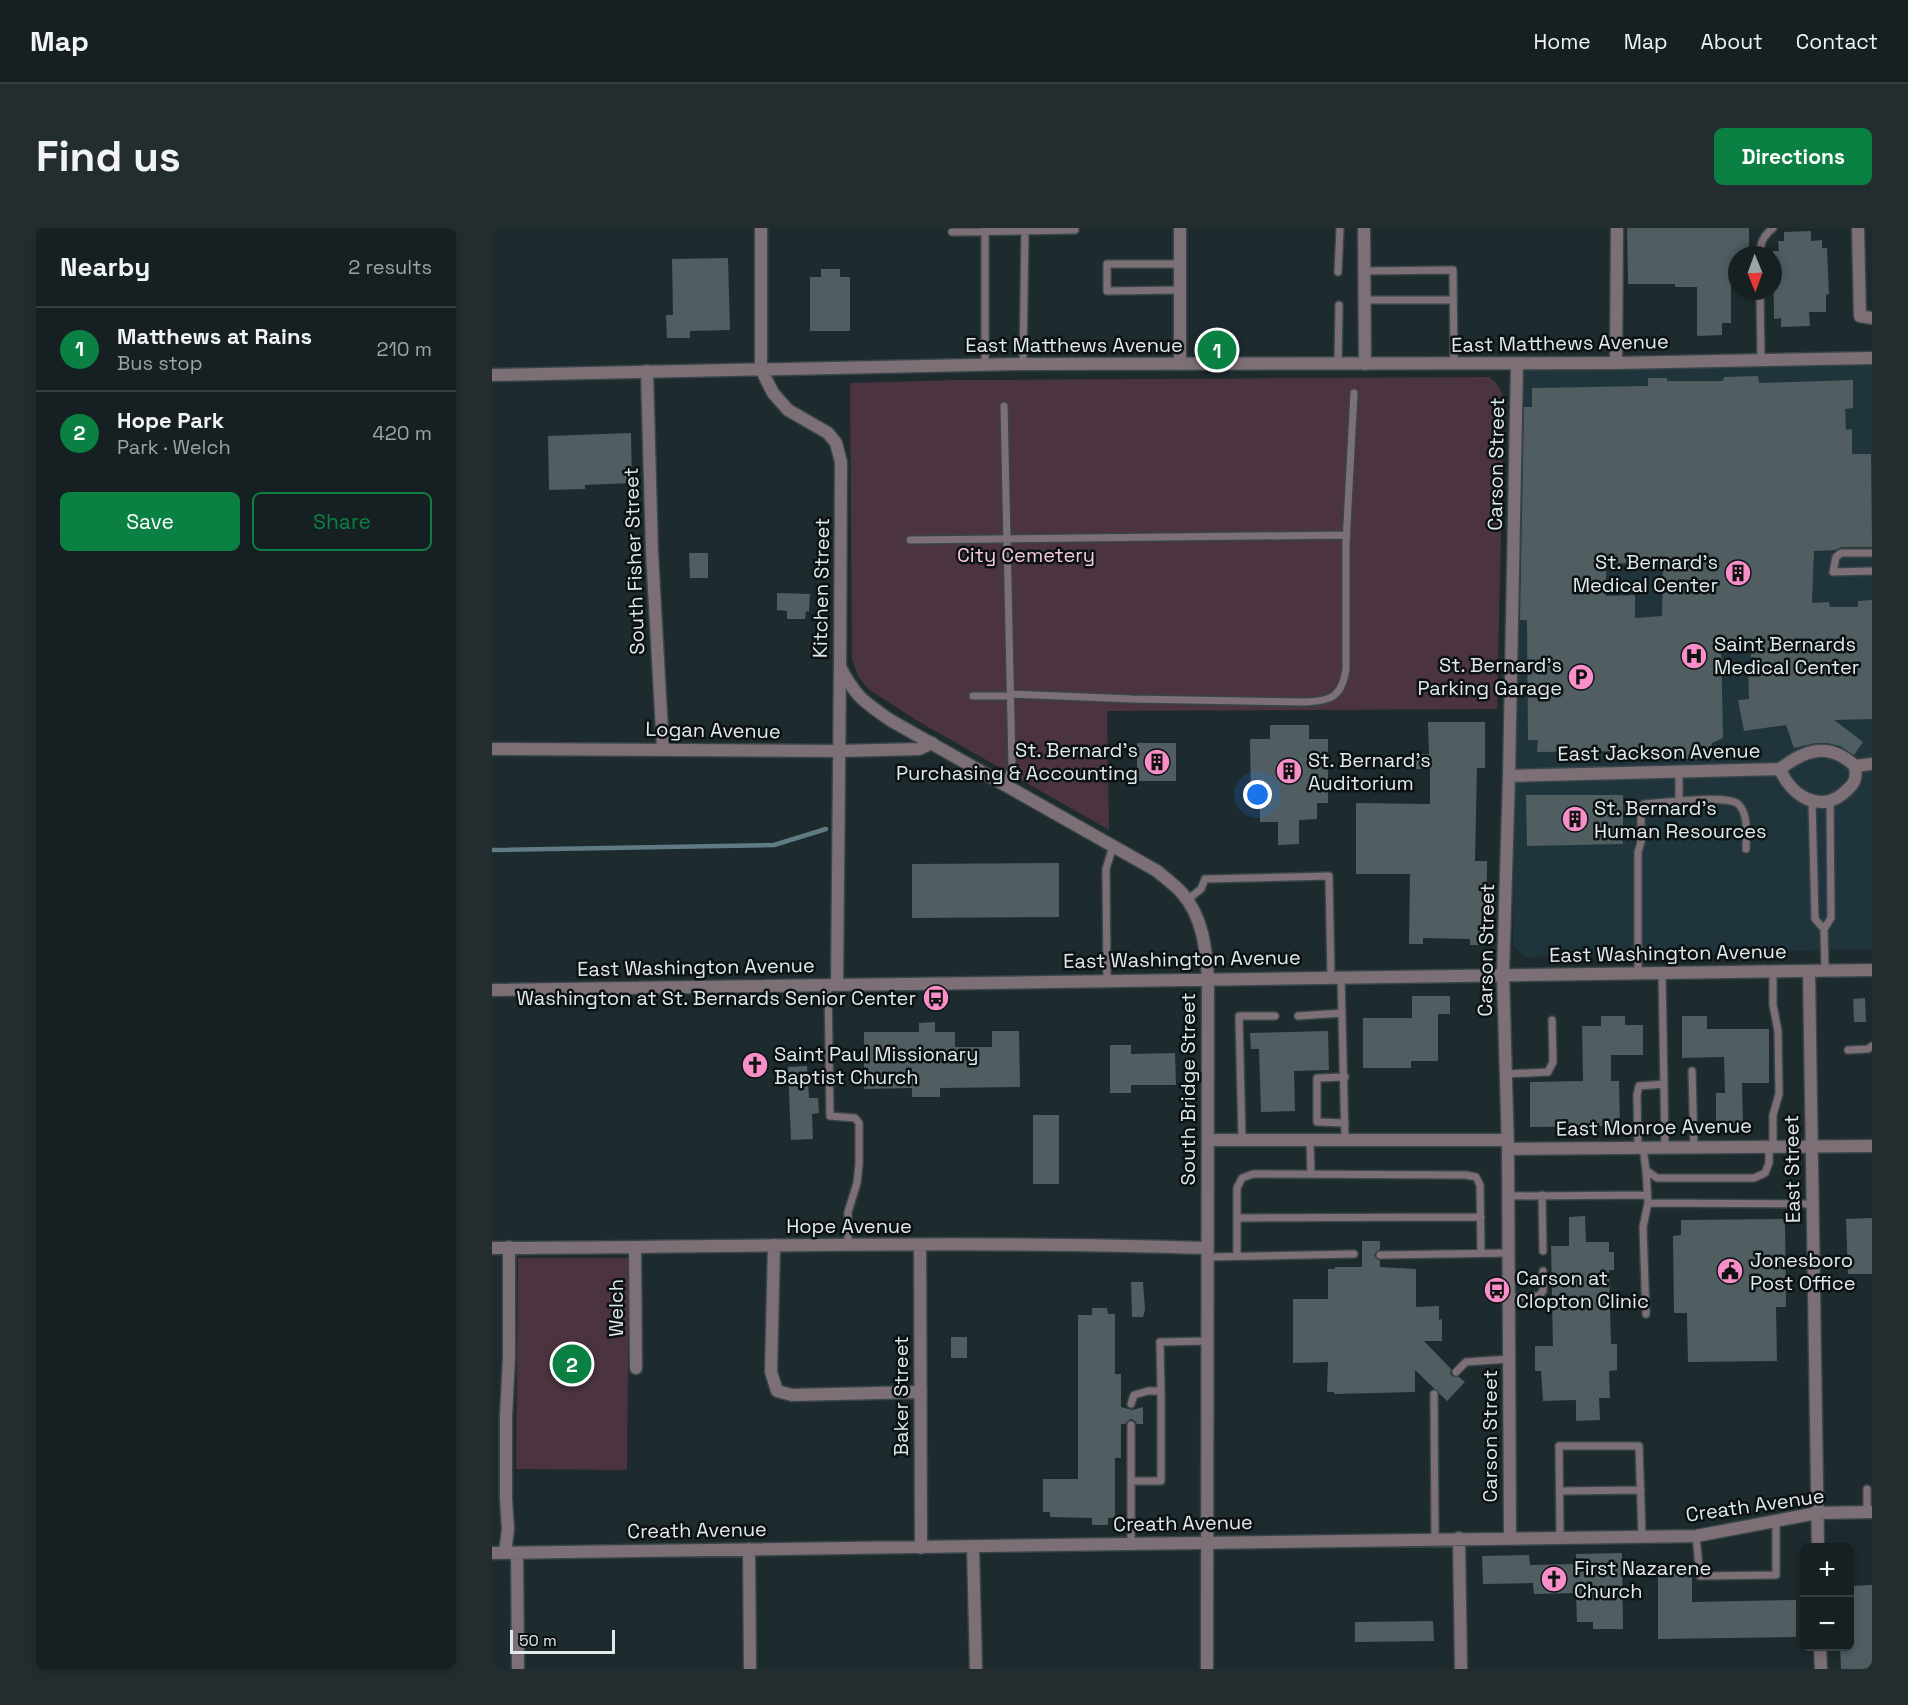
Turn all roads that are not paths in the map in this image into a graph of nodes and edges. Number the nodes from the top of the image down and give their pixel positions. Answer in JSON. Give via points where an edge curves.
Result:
{"nodes":[{"id":1,"x":761,"y":228,"type":"edge"},
{"id":2,"x":1180,"y":228,"type":"edge"},
{"id":3,"x":1340,"y":228,"type":"edge"},
{"id":4,"x":1364,"y":228,"type":"edge"},
{"id":5,"x":1617,"y":228,"type":"edge"},
{"id":6,"x":1773,"y":228,"type":"edge"},
{"id":7,"x":1858,"y":228,"type":"edge"},
{"id":8,"x":985,"y":230,"type":"edge"},
{"id":9,"x":1025,"y":230,"type":"edge"},
{"id":10,"x":1075,"y":230,"type":"dead end"},
{"id":11,"x":952,"y":232,"type":"dead end"},
{"id":12,"x":1761,"y":246,"type":"edge"},
{"id":13,"x":1180,"y":264,"type":"junction"},
{"id":14,"x":1364,"y":271,"type":"junction"},
{"id":15,"x":1338,"y":272,"type":"dead end"},
{"id":16,"x":1180,"y":290,"type":"junction"},
{"id":17,"x":1364,"y":300,"type":"junction"},
{"id":18,"x":1453,"y":300,"type":"junction"},
{"id":19,"x":1760,"y":300,"type":"edge"},
{"id":20,"x":1339,"y":305,"type":"dead end"},
{"id":21,"x":1872,"y":318,"type":"edge"},
{"id":22,"x":1872,"y":358,"type":"edge"},
{"id":23,"x":1761,"y":360,"type":"junction"},
{"id":24,"x":1616,"y":363,"type":"junction"},
{"id":25,"x":1023,"y":364,"type":"junction"},
{"id":26,"x":1180,"y":364,"type":"junction"},
{"id":27,"x":1338,"y":364,"type":"junction"},
{"id":28,"x":1365,"y":364,"type":"junction"},
{"id":29,"x":1454,"y":364,"type":"junction"},
{"id":30,"x":1517,"y":364,"type":"junction"},
{"id":31,"x":985,"y":365,"type":"junction"},
{"id":32,"x":761,"y":369,"type":"junction"},
{"id":33,"x":647,"y":371,"type":"junction"},
{"id":34,"x":492,"y":375,"type":"edge"},
{"id":35,"x":1354,"y":393,"type":"dead end"},
{"id":36,"x":1004,"y":406,"type":"dead end"},
{"id":37,"x":1347,"y":535,"type":"junction"},
{"id":38,"x":1007,"y":539,"type":"junction"},
{"id":39,"x":910,"y":540,"type":"dead end"},
{"id":40,"x":1872,"y":554,"type":"edge"},
{"id":41,"x":1872,"y":571,"type":"edge"},
{"id":42,"x":840,"y":667,"type":"junction"},
{"id":43,"x":1011,"y":695,"type":"junction"},
{"id":44,"x":973,"y":696,"type":"dead end"},
{"id":45,"x":932,"y":743,"type":"junction"},
{"id":46,"x":492,"y":749,"type":"edge"},
{"id":47,"x":663,"y":749,"type":"junction"},
{"id":48,"x":838,"y":751,"type":"junction"},
{"id":49,"x":1872,"y":764,"type":"edge"},
{"id":50,"x":1855,"y":766,"type":"junction"},
{"id":51,"x":1780,"y":769,"type":"junction"},
{"id":52,"x":1678,"y":771,"type":"junction"},
{"id":53,"x":1509,"y":776,"type":"junction"},
{"id":54,"x":1005,"y":785,"type":"junction"},
{"id":55,"x":1679,"y":800,"type":"junction"},
{"id":56,"x":1812,"y":801,"type":"junction"},
{"id":57,"x":1830,"y":801,"type":"junction"},
{"id":58,"x":1113,"y":846,"type":"junction"},
{"id":59,"x":1746,"y":849,"type":"dead end"},
{"id":60,"x":1187,"y":900,"type":"junction"},
{"id":61,"x":1824,"y":929,"type":"junction"},
{"id":62,"x":1825,"y":970,"type":"junction"},
{"id":63,"x":1872,"y":970,"type":"edge"},
{"id":64,"x":1773,"y":971,"type":"junction"},
{"id":65,"x":1809,"y":971,"type":"junction"},
{"id":66,"x":1638,"y":972,"type":"junction"},
{"id":67,"x":1662,"y":972,"type":"junction"},
{"id":68,"x":1503,"y":974,"type":"junction"},
{"id":69,"x":1336,"y":977,"type":"junction"},
{"id":70,"x":1208,"y":979,"type":"junction"},
{"id":71,"x":1107,"y":980,"type":"junction"},
{"id":72,"x":833,"y":984,"type":"junction"},
{"id":73,"x":492,"y":990,"type":"edge"},
{"id":74,"x":1342,"y":1013,"type":"junction"},
{"id":75,"x":1275,"y":1016,"type":"dead end"},
{"id":76,"x":1298,"y":1016,"type":"dead end"},
{"id":77,"x":1552,"y":1020,"type":"dead end"},
{"id":78,"x":1872,"y":1046,"type":"edge"},
{"id":79,"x":1848,"y":1050,"type":"dead end"},
{"id":80,"x":1692,"y":1071,"type":"dead end"},
{"id":81,"x":1506,"y":1074,"type":"junction"},
{"id":82,"x":1345,"y":1077,"type":"junction"},
{"id":83,"x":1664,"y":1084,"type":"junction"},
{"id":84,"x":1345,"y":1123,"type":"junction"},
{"id":85,"x":1208,"y":1140,"type":"junction"},
{"id":86,"x":1242,"y":1140,"type":"junction"},
{"id":87,"x":1310,"y":1140,"type":"junction"},
{"id":88,"x":1345,"y":1140,"type":"junction"},
{"id":89,"x":1508,"y":1144,"type":"junction"},
{"id":90,"x":1771,"y":1145,"type":"junction"},
{"id":91,"x":1811,"y":1145,"type":"junction"},
{"id":92,"x":1694,"y":1146,"type":"junction"},
{"id":93,"x":1872,"y":1146,"type":"edge"},
{"id":94,"x":1640,"y":1147,"type":"junction"},
{"id":95,"x":1665,"y":1147,"type":"junction"},
{"id":96,"x":1646,"y":1170,"type":"junction"},
{"id":97,"x":1311,"y":1174,"type":"junction"},
{"id":98,"x":1647,"y":1195,"type":"junction"},
{"id":99,"x":1508,"y":1196,"type":"junction"},
{"id":100,"x":1542,"y":1196,"type":"junction"},
{"id":101,"x":1648,"y":1203,"type":"junction"},
{"id":102,"x":1812,"y":1204,"type":"junction"},
{"id":103,"x":1481,"y":1217,"type":"junction"},
{"id":104,"x":1238,"y":1218,"type":"junction"},
{"id":105,"x":774,"y":1245,"type":"junction"},
{"id":106,"x":848,"y":1245,"type":"junction"},
{"id":107,"x":920,"y":1245,"type":"junction"},
{"id":108,"x":509,"y":1247,"type":"junction"},
{"id":109,"x":635,"y":1247,"type":"junction"},
{"id":110,"x":492,"y":1248,"type":"edge"},
{"id":111,"x":1543,"y":1251,"type":"dead end"},
{"id":112,"x":1207,"y":1252,"type":"junction"},
{"id":113,"x":1481,"y":1253,"type":"junction"},
{"id":114,"x":1509,"y":1253,"type":"junction"},
{"id":115,"x":1354,"y":1254,"type":"dead end"},
{"id":116,"x":1380,"y":1254,"type":"dead end"},
{"id":117,"x":1237,"y":1256,"type":"junction"},
{"id":118,"x":1543,"y":1271,"type":"dead end"},
{"id":119,"x":1509,"y":1298,"type":"junction"},
{"id":120,"x":1646,"y":1314,"type":"dead end"},
{"id":121,"x":1206,"y":1341,"type":"junction"},
{"id":122,"x":1509,"y":1359,"type":"junction"},
{"id":123,"x":636,"y":1368,"type":"dead end"},
{"id":124,"x":1456,"y":1372,"type":"dead end"},
{"id":125,"x":1161,"y":1391,"type":"junction"},
{"id":126,"x":921,"y":1392,"type":"junction"},
{"id":127,"x":1434,"y":1394,"type":"dead end"},
{"id":128,"x":1131,"y":1404,"type":"dead end"},
{"id":129,"x":1131,"y":1425,"type":"dead end"},
{"id":130,"x":1131,"y":1481,"type":"junction"},
{"id":131,"x":1867,"y":1489,"type":"dead end"},
{"id":132,"x":1641,"y":1490,"type":"junction"},
{"id":133,"x":1560,"y":1491,"type":"junction"},
{"id":134,"x":1870,"y":1512,"type":"edge"},
{"id":135,"x":1817,"y":1513,"type":"junction"},
{"id":136,"x":1776,"y":1521,"type":"junction"},
{"id":137,"x":1642,"y":1536,"type":"junction"},
{"id":138,"x":1696,"y":1536,"type":"junction"},
{"id":139,"x":1510,"y":1537,"type":"junction"},
{"id":140,"x":1560,"y":1537,"type":"junction"},
{"id":141,"x":1459,"y":1538,"type":"junction"},
{"id":142,"x":1435,"y":1539,"type":"junction"},
{"id":143,"x":1206,"y":1543,"type":"junction"},
{"id":144,"x":1818,"y":1543,"type":"edge"},
{"id":145,"x":1131,"y":1544,"type":"junction"},
{"id":146,"x":973,"y":1547,"type":"junction"},
{"id":147,"x":921,"y":1548,"type":"junction"},
{"id":148,"x":749,"y":1549,"type":"junction"},
{"id":149,"x":504,"y":1553,"type":"edge"},
{"id":150,"x":1820,"y":1651,"type":"edge"},
{"id":151,"x":518,"y":1669,"type":"edge"},
{"id":152,"x":750,"y":1669,"type":"edge"},
{"id":153,"x":976,"y":1669,"type":"edge"},
{"id":154,"x":1207,"y":1669,"type":"edge"},
{"id":155,"x":1461,"y":1669,"type":"edge"},
{"id":156,"x":1821,"y":1669,"type":"edge"}],
"edges":[{"from":1,"to":32,"type":"street","name":"Kitchen Street"},
{"from":2,"to":13,"type":"street"},
{"from":3,"to":15,"type":"lane"},
{"from":4,"to":14,"type":"street"},
{"from":5,"to":24,"type":"street"},
{"from":6,"to":12,"type":"lane","via":[[1765,234]]},
{"from":7,"to":21,"type":"street","via":[[1860,316]]},
{"from":8,"to":9,"type":"lane"},
{"from":8,"to":11,"type":"lane"},
{"from":8,"to":31,"type":"lane"},
{"from":9,"to":10,"type":"lane"},
{"from":9,"to":25,"type":"lane"},
{"from":13,"to":16,"type":"street"},
{"from":13,"to":16,"type":"lane","via":[[1107,264],[1107,291]]},
{"from":14,"to":17,"type":"street"},
{"from":14,"to":18,"type":"lane","via":[[1453,270]]},
{"from":16,"to":26,"type":"street"},
{"from":17,"to":18,"type":"lane"},
{"from":17,"to":28,"type":"street"},
{"from":18,"to":29,"type":"lane"},
{"from":19,"to":23,"type":"lane"},
{"from":20,"to":27,"type":"lane"},
{"from":22,"to":23,"type":"street","name":"East Matthews Avenue"},
{"from":23,"to":24,"type":"street","name":"East Matthews Avenue"},
{"from":24,"to":30,"type":"street","name":"East Matthews Avenue"},
{"from":25,"to":26,"type":"street","name":"East Matthews Avenue"},
{"from":25,"to":31,"type":"street","name":"East Matthews Avenue"},
{"from":26,"to":27,"type":"street","name":"East Matthews Avenue"},
{"from":27,"to":28,"type":"street","name":"East Matthews Avenue"},
{"from":28,"to":29,"type":"street","name":"East Matthews Avenue"},
{"from":29,"to":30,"type":"street","name":"East Matthews Avenue"},
{"from":30,"to":53,"type":"street","name":"Carson Street"},
{"from":31,"to":32,"type":"street","name":"East Matthews Avenue"},
{"from":32,"to":33,"type":"street","name":"East Matthews Avenue"},
{"from":32,"to":42,"type":"street","name":"Kitchen Street","via":[[773,393],[788,410],[821,428],[836,443],[841,462]]},
{"from":33,"to":34,"type":"street","name":"East Matthews Avenue"},
{"from":33,"to":47,"type":"street","name":"South Fisher Street"},
{"from":35,"to":37,"type":"lane"},
{"from":36,"to":38,"type":"lane"},
{"from":37,"to":38,"type":"lane"},
{"from":37,"to":43,"type":"lane","via":[[1346,669],[1339,692],[1331,698],[1306,702]]},
{"from":38,"to":39,"type":"lane"},
{"from":38,"to":43,"type":"lane"},
{"from":40,"to":41,"type":"lane","via":[[1841,554],[1836,557],[1833,572]]},
{"from":42,"to":45,"type":"street","name":"South Bridge Street","via":[[860,699]]},
{"from":42,"to":48,"type":"street","name":"Kitchen Street"},
{"from":43,"to":44,"type":"lane"},
{"from":43,"to":54,"type":"lane","via":[[1012,766]]},
{"from":45,"to":48,"type":"street","name":"Logan Avenue","via":[[919,749]]},
{"from":45,"to":54,"type":"street","name":"South Bridge Street"},
{"from":46,"to":47,"type":"street","name":"Logan Avenue"},
{"from":47,"to":48,"type":"street","name":"Logan Avenue"},
{"from":48,"to":72,"type":"street","name":"Kitchen Street"},
{"from":49,"to":50,"type":"street"},
{"from":50,"to":51,"type":"street","name":"East Jackson Avenue","via":[[1833,752],[1817,750],[1804,753]]},
{"from":50,"to":57,"type":"street","via":[[1854,783]]},
{"from":51,"to":52,"type":"street","name":"East Jackson Avenue"},
{"from":51,"to":56,"type":"street","via":[[1785,782]]},
{"from":52,"to":53,"type":"street","name":"East Jackson Avenue"},
{"from":52,"to":55,"type":"lane"},
{"from":53,"to":68,"type":"street","name":"Carson Street"},
{"from":54,"to":58,"type":"street","name":"South Bridge Street"},
{"from":55,"to":59,"type":"lane","via":[[1730,800],[1737,804],[1744,815]]},
{"from":55,"to":66,"type":"lane","via":[[1641,807]]},
{"from":56,"to":57,"type":"street"},
{"from":56,"to":61,"type":"lane","via":[[1815,919]]},
{"from":57,"to":61,"type":"lane","via":[[1831,918]]},
{"from":58,"to":60,"type":"street","name":"South Bridge Street","via":[[1157,871]]},
{"from":58,"to":71,"type":"lane","via":[[1106,869]]},
{"from":60,"to":69,"type":"lane","via":[[1201,890],[1205,879],[1329,876]]},
{"from":60,"to":70,"type":"street","name":"South Bridge Street","via":[[1201,927]]},
{"from":61,"to":62,"type":"lane"},
{"from":62,"to":63,"type":"street","name":"East Washington Avenue"},
{"from":62,"to":65,"type":"street","name":"East Washington Avenue"},
{"from":64,"to":65,"type":"street","name":"East Washington Avenue"},
{"from":64,"to":67,"type":"street","name":"East Washington Avenue"},
{"from":64,"to":90,"type":"lane","via":[[1779,1094]]},
{"from":65,"to":91,"type":"street","name":"East Street"},
{"from":66,"to":67,"type":"street","name":"East Washington Avenue"},
{"from":66,"to":68,"type":"street","name":"East Washington Avenue"},
{"from":67,"to":83,"type":"lane"},
{"from":68,"to":69,"type":"street","name":"East Washington Avenue"},
{"from":68,"to":81,"type":"street","name":"Carson Street"},
{"from":69,"to":70,"type":"street","name":"East Washington Avenue"},
{"from":69,"to":74,"type":"lane"},
{"from":70,"to":71,"type":"street","name":"East Washington Avenue"},
{"from":70,"to":85,"type":"street","name":"South Bridge Street"},
{"from":71,"to":72,"type":"street","name":"East Washington Avenue"},
{"from":72,"to":73,"type":"street","name":"East Washington Avenue"},
{"from":72,"to":106,"type":"lane","via":[[830,1116],[855,1118],[859,1123],[859,1164],[848,1212]]},
{"from":74,"to":76,"type":"lane"},
{"from":74,"to":82,"type":"lane"},
{"from":75,"to":86,"type":"lane","via":[[1239,1016]]},
{"from":77,"to":81,"type":"lane","via":[[1553,1062],[1548,1072]]},
{"from":78,"to":79,"type":"lane","via":[[1868,1050]]},
{"from":80,"to":92,"type":"lane"},
{"from":81,"to":89,"type":"street","name":"Carson Street"},
{"from":82,"to":84,"type":"lane"},
{"from":82,"to":84,"type":"lane","via":[[1317,1078],[1317,1122]]},
{"from":83,"to":94,"type":"lane","via":[[1639,1086]]},
{"from":83,"to":95,"type":"lane"},
{"from":84,"to":88,"type":"lane"},
{"from":85,"to":86,"type":"street","name":"East Monroe Avenue"},
{"from":85,"to":112,"type":"street","name":"South Bridge Street"},
{"from":86,"to":87,"type":"street","name":"East Monroe Avenue"},
{"from":87,"to":88,"type":"street","name":"East Monroe Avenue"},
{"from":87,"to":97,"type":"lane"},
{"from":88,"to":89,"type":"street","name":"East Monroe Avenue"},
{"from":89,"to":94,"type":"street","name":"East Monroe Avenue"},
{"from":89,"to":99,"type":"street","name":"Carson Street"},
{"from":90,"to":91,"type":"street","name":"East Monroe Avenue"},
{"from":90,"to":92,"type":"street","name":"East Monroe Avenue"},
{"from":90,"to":96,"type":"lane","via":[[1765,1173],[1754,1178],[1657,1178]]},
{"from":91,"to":93,"type":"street","name":"East Monroe Avenue"},
{"from":91,"to":102,"type":"street","name":"East Street"},
{"from":92,"to":95,"type":"street","name":"East Monroe Avenue"},
{"from":94,"to":95,"type":"street","name":"East Monroe Avenue"},
{"from":94,"to":96,"type":"lane"},
{"from":96,"to":98,"type":"lane"},
{"from":97,"to":103,"type":"lane","via":[[1476,1177]]},
{"from":97,"to":104,"type":"lane","via":[[1253,1174],[1242,1178],[1237,1188]]},
{"from":98,"to":100,"type":"lane"},
{"from":98,"to":101,"type":"lane"},
{"from":99,"to":100,"type":"lane"},
{"from":99,"to":114,"type":"street","name":"Carson Street"},
{"from":100,"to":111,"type":"lane"},
{"from":101,"to":102,"type":"lane"},
{"from":101,"to":120,"type":"lane","via":[[1643,1227]]},
{"from":102,"to":135,"type":"street","name":"East Street"},
{"from":103,"to":104,"type":"lane"},
{"from":103,"to":113,"type":"lane"},
{"from":104,"to":117,"type":"lane"},
{"from":105,"to":106,"type":"street","name":"Hope Avenue"},
{"from":105,"to":109,"type":"street","name":"Hope Avenue"},
{"from":105,"to":126,"type":"street","via":[[771,1372],[777,1391],[792,1395]]},
{"from":106,"to":107,"type":"street","name":"Hope Avenue"},
{"from":107,"to":112,"type":"street","name":"Hope Avenue","via":[[1125,1245]]},
{"from":107,"to":126,"type":"street","name":"Baker Street"},
{"from":108,"to":109,"type":"street","name":"Hope Avenue"},
{"from":108,"to":110,"type":"street","name":"Hope Avenue"},
{"from":108,"to":149,"type":"street","via":[[508,1529]]},
{"from":109,"to":123,"type":"street","name":"Welch"},
{"from":112,"to":117,"type":"lane"},
{"from":112,"to":121,"type":"street","name":"South Bridge Street"},
{"from":113,"to":114,"type":"lane"},
{"from":113,"to":116,"type":"lane"},
{"from":114,"to":119,"type":"street","name":"Carson Street"},
{"from":115,"to":117,"type":"lane"},
{"from":118,"to":119,"type":"lane","via":[[1543,1291],[1539,1296]]},
{"from":119,"to":122,"type":"street","name":"Carson Street"},
{"from":121,"to":125,"type":"lane","via":[[1160,1342]]},
{"from":121,"to":143,"type":"street","name":"South Bridge Street"},
{"from":122,"to":124,"type":"lane","via":[[1466,1362]]},
{"from":122,"to":139,"type":"street","name":"Carson Street"},
{"from":125,"to":128,"type":"lane","via":[[1134,1395]]},
{"from":125,"to":130,"type":"lane","via":[[1161,1481]]},
{"from":126,"to":147,"type":"street","name":"Baker Street"},
{"from":127,"to":142,"type":"lane"},
{"from":129,"to":130,"type":"lane"},
{"from":130,"to":145,"type":"lane"},
{"from":131,"to":134,"type":"lane"},
{"from":132,"to":133,"type":"lane"},
{"from":132,"to":133,"type":"lane","via":[[1639,1446],[1559,1446]]},
{"from":132,"to":137,"type":"lane"},
{"from":133,"to":140,"type":"lane"},
{"from":134,"to":135,"type":"street","name":"Creath Avenue"},
{"from":135,"to":136,"type":"street","name":"Creath Avenue"},
{"from":135,"to":144,"type":"street","name":"East Street"},
{"from":136,"to":138,"type":"street","name":"Creath Avenue"},
{"from":136,"to":138,"type":"lane","via":[[1776,1575],[1700,1576]]},
{"from":137,"to":138,"type":"street","name":"Creath Avenue"},
{"from":137,"to":140,"type":"street","name":"Creath Avenue"},
{"from":139,"to":140,"type":"street","name":"Creath Avenue"},
{"from":139,"to":141,"type":"street","name":"Creath Avenue"},
{"from":141,"to":142,"type":"street","name":"Creath Avenue"},
{"from":141,"to":155,"type":"street"},
{"from":142,"to":143,"type":"street","name":"Creath Avenue"},
{"from":143,"to":145,"type":"street","name":"Creath Avenue"},
{"from":143,"to":154,"type":"street","name":"South Bridge Street"},
{"from":145,"to":146,"type":"street","name":"Creath Avenue"},
{"from":146,"to":147,"type":"street","name":"Creath Avenue"},
{"from":146,"to":153,"type":"street"},
{"from":147,"to":148,"type":"street","name":"Creath Avenue"},
{"from":148,"to":149,"type":"street","name":"Creath Avenue"},
{"from":148,"to":152,"type":"street"},
{"from":149,"to":151,"type":"street"},
{"from":150,"to":156,"type":"street"}]}
